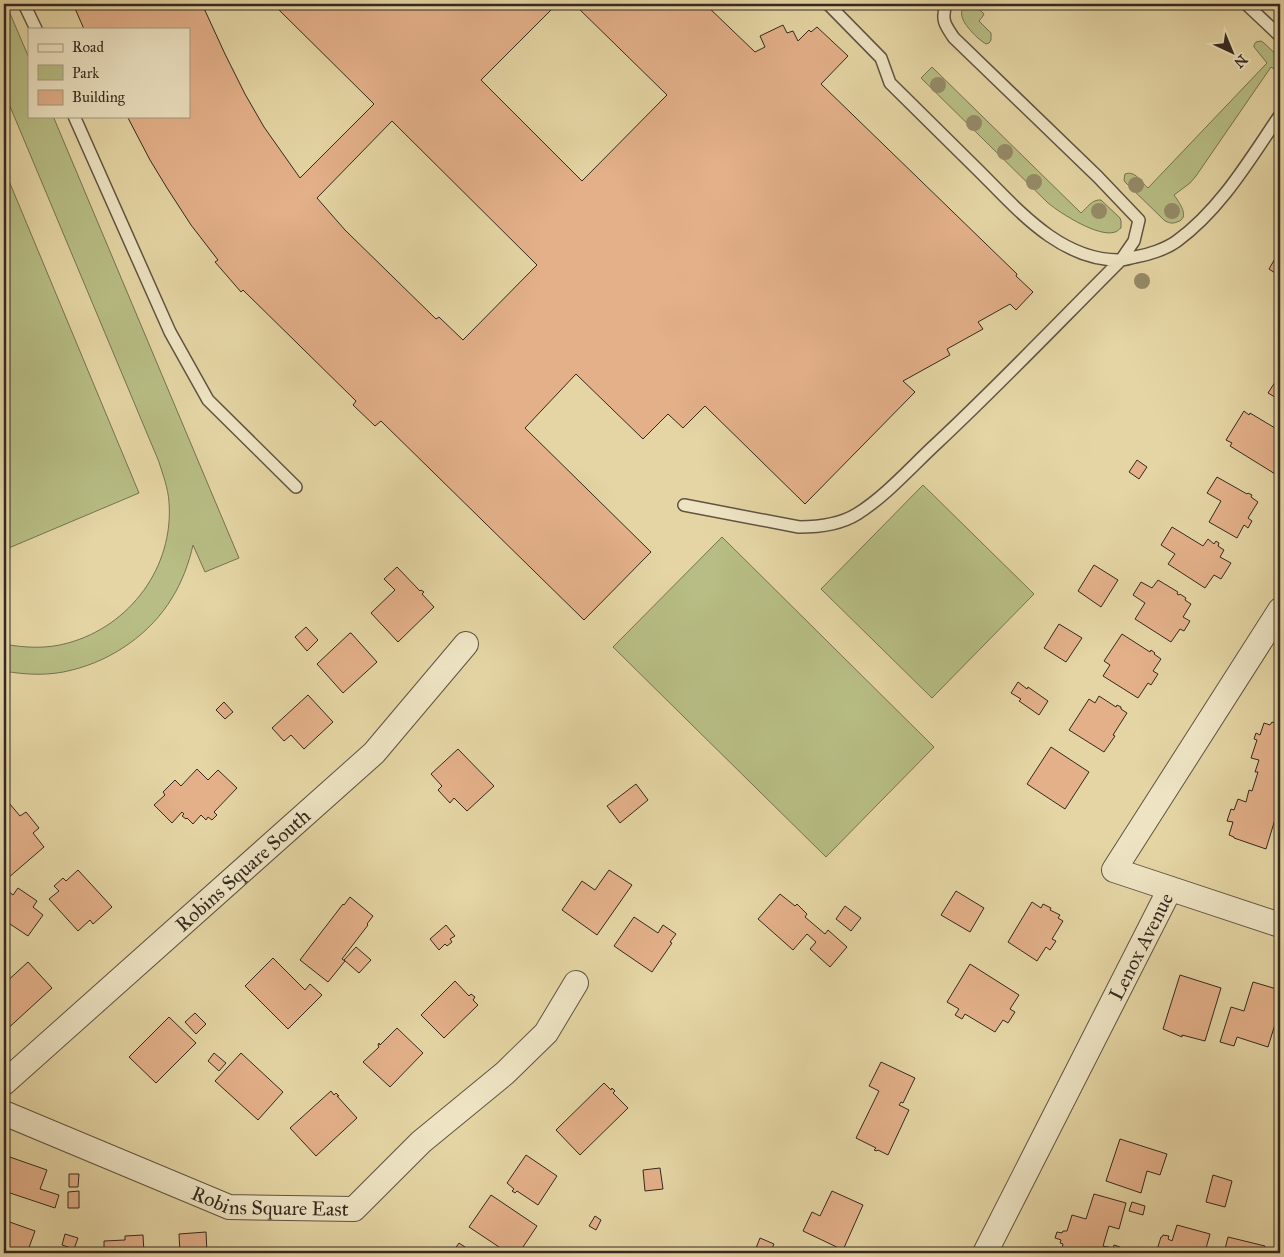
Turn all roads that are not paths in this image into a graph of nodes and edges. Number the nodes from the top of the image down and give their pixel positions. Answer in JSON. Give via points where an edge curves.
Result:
{"nodes":[{"id":1,"x":24,"y":4,"type":"edge"},
{"id":2,"x":828,"y":4,"type":"edge"},
{"id":3,"x":946,"y":4,"type":"edge"},
{"id":4,"x":1246,"y":4,"type":"edge"},
{"id":5,"x":36,"y":28,"type":"edge"},
{"id":6,"x":1280,"y":36,"type":"edge"},
{"id":7,"x":1280,"y":115,"type":"edge"},
{"id":8,"x":75,"y":118,"type":"edge"},
{"id":9,"x":1121,"y":260,"type":"junction"},
{"id":10,"x":296,"y":487,"type":"dead end"},
{"id":11,"x":684,"y":505,"type":"dead end"},
{"id":12,"x":1280,"y":610,"type":"edge"},
{"id":13,"x":466,"y":644,"type":"dead end"},
{"id":14,"x":1170,"y":889,"type":"junction"},
{"id":15,"x":1280,"y":926,"type":"edge"},
{"id":16,"x":576,"y":983,"type":"dead end"},
{"id":17,"x":4,"y":1083,"type":"edge"},
{"id":18,"x":4,"y":1113,"type":"edge"},
{"id":19,"x":985,"y":1253,"type":"edge"}],
"edges":[{"from":1,"to":5,"type":"lane"},
{"from":2,"to":9,"type":"lane","via":[[881,58],[890,83],[1023,214],[1074,250]]},
{"from":3,"to":9,"type":"lane","via":[[943,16],[954,38],[1139,220],[1134,241]]},
{"from":4,"to":6,"type":"lane"},
{"from":7,"to":9,"type":"lane","via":[[1226,193],[1201,221],[1176,242],[1148,255]]},
{"from":8,"to":10,"type":"lane","via":[[170,332],[208,400]]},
{"from":9,"to":11,"type":"lane","via":[[984,399],[856,515],[816,527],[799,527]]},
{"from":12,"to":14,"type":"street","name":"Lenox Avenue","via":[[1114,870]]},
{"from":13,"to":17,"type":"street","name":"Robins Square South","via":[[374,753]]},
{"from":14,"to":15,"type":"street"},
{"from":14,"to":19,"type":"street","name":"Lenox Avenue"},
{"from":16,"to":18,"type":"street","name":"Robins Square East","via":[[546,1033],[505,1073],[422,1142],[354,1209],[229,1207]]}]}
